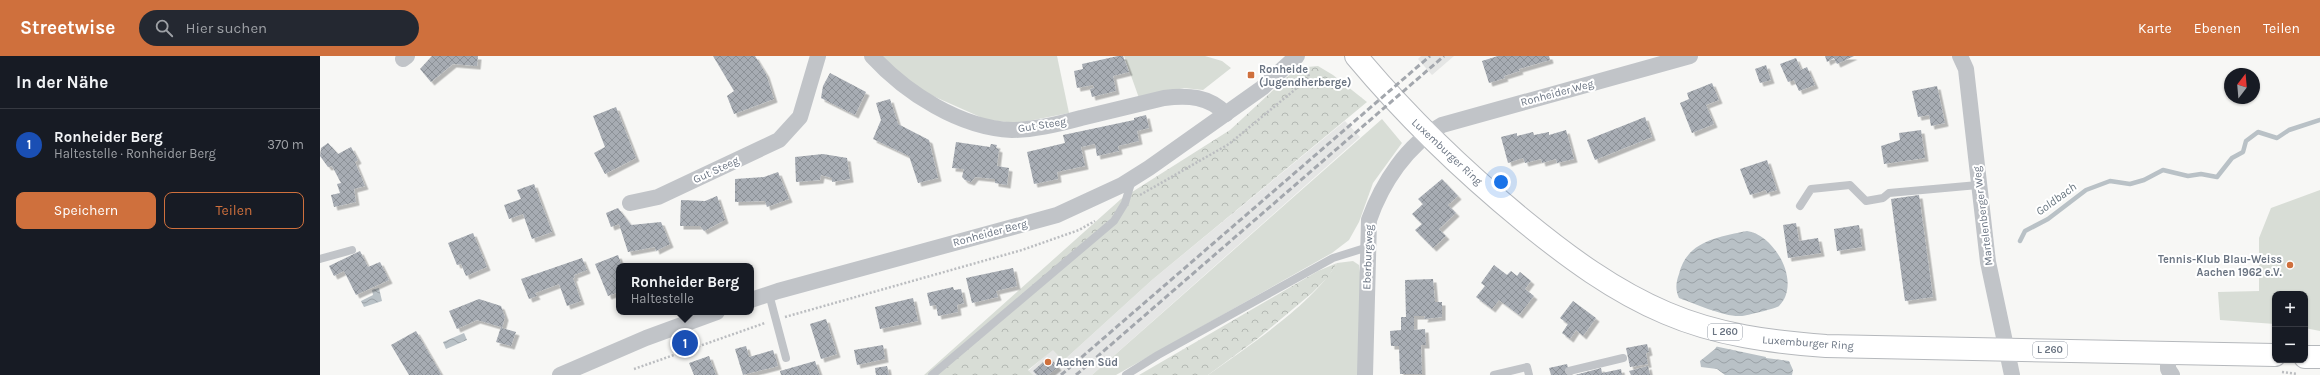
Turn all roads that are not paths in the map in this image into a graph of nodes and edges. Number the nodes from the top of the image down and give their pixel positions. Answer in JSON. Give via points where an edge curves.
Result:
{"nodes":[{"id":1,"x":818,"y":56,"type":"edge"},
{"id":2,"x":872,"y":56,"type":"edge"},
{"id":3,"x":1297,"y":56,"type":"edge"},
{"id":4,"x":1356,"y":56,"type":"edge"},
{"id":5,"x":1690,"y":56,"type":"edge"},
{"id":6,"x":1960,"y":56,"type":"edge"},
{"id":7,"x":1226,"y":114,"type":"junction"},
{"id":8,"x":1426,"y":134,"type":"junction"},
{"id":9,"x":1132,"y":179,"type":"junction"},
{"id":10,"x":1978,"y":185,"type":"junction"},
{"id":11,"x":630,"y":203,"type":"dead end"},
{"id":12,"x":1800,"y":206,"type":"dead end"},
{"id":13,"x":1368,"y":247,"type":"junction"},
{"id":14,"x":352,"y":250,"type":"dead end"},
{"id":15,"x":320,"y":259,"type":"edge"},
{"id":16,"x":769,"y":294,"type":"junction"},
{"id":17,"x":754,"y":299,"type":"edge"},
{"id":18,"x":709,"y":315,"type":"edge"},
{"id":19,"x":2005,"y":350,"type":"junction"},
{"id":20,"x":2168,"y":352,"type":"junction"},
{"id":21,"x":2272,"y":355,"type":"edge"},
{"id":22,"x":2308,"y":356,"type":"edge"},
{"id":23,"x":2320,"y":357,"type":"edge"},
{"id":24,"x":786,"y":358,"type":"dead end"},
{"id":25,"x":1623,"y":358,"type":"dead end"},
{"id":26,"x":1569,"y":371,"type":"dead end"},
{"id":27,"x":560,"y":375,"type":"edge"},
{"id":28,"x":932,"y":375,"type":"edge"},
{"id":29,"x":1126,"y":375,"type":"edge"},
{"id":30,"x":1365,"y":375,"type":"edge"},
{"id":31,"x":1494,"y":375,"type":"edge"},
{"id":32,"x":1529,"y":375,"type":"edge"},
{"id":33,"x":2012,"y":375,"type":"edge"},
{"id":34,"x":2172,"y":375,"type":"edge"}],
"edges":[{"from":1,"to":11,"type":"street","name":"Gut Steeg","via":[[800,117],[779,140],[658,197]]},
{"from":2,"to":7,"type":"street","name":"Gut Steeg","via":[[912,92],[938,108],[992,128],[1013,130],[1048,126],[1164,98],[1183,96],[1195,97],[1218,105]]},
{"from":3,"to":7,"type":"street","name":"Ronheider Berg","via":[[1262,88]]},
{"from":4,"to":8,"type":"main road","name":"Luxemburger Ring","number":"L 260"},
{"from":5,"to":8,"type":"street","name":"Ronheider Weg","via":[[1442,125]]},
{"from":6,"to":10,"type":"street","name":"Martelenberger Weg","via":[[1966,69],[1975,134]]},
{"from":7,"to":9,"type":"street","name":"Ronheider Berg"},
{"from":8,"to":13,"type":"street","name":"Eberburgweg","via":[[1390,177],[1377,197],[1370,220]]},
{"from":8,"to":19,"type":"main road","name":"Luxemburger Ring","number":"L 260","via":[[1493,196],[1567,256],[1631,297],[1667,314],[1708,328],[1768,342],[1826,346]]},
{"from":9,"to":16,"type":"street","name":"Ronheider Berg","via":[[1057,215]]},
{"from":9,"to":28,"type":"lane","via":[[1125,203],[1114,221]]},
{"from":10,"to":12,"type":"lane","via":[[1888,193],[1883,198],[1866,201],[1850,185],[1811,190]]},
{"from":10,"to":19,"type":"street","name":"Martelenberger Weg","via":[[1988,262]]},
{"from":13,"to":29,"type":"lane","via":[[1326,261]]},
{"from":13,"to":30,"type":"street","name":"Eberburgweg"},
{"from":14,"to":15,"type":"lane"},
{"from":16,"to":17,"type":"street","name":"Ronheider Berg"},
{"from":16,"to":24,"type":"lane"},
{"from":18,"to":27,"type":"street","via":[[646,338]]},
{"from":19,"to":20,"type":"main road","name":"Luxemburger Ring","number":"L 260"},
{"from":19,"to":33,"type":"street","name":"Martelenberger Weg"},
{"from":20,"to":21,"type":"main road","name":"Luxemburger Ring","number":"L 260"},
{"from":20,"to":34,"type":"street","via":[[2168,369]]},
{"from":22,"to":23,"type":"main road"},
{"from":25,"to":26,"type":"lane"},
{"from":31,"to":32,"type":"lane","via":[[1528,367]]}]}
